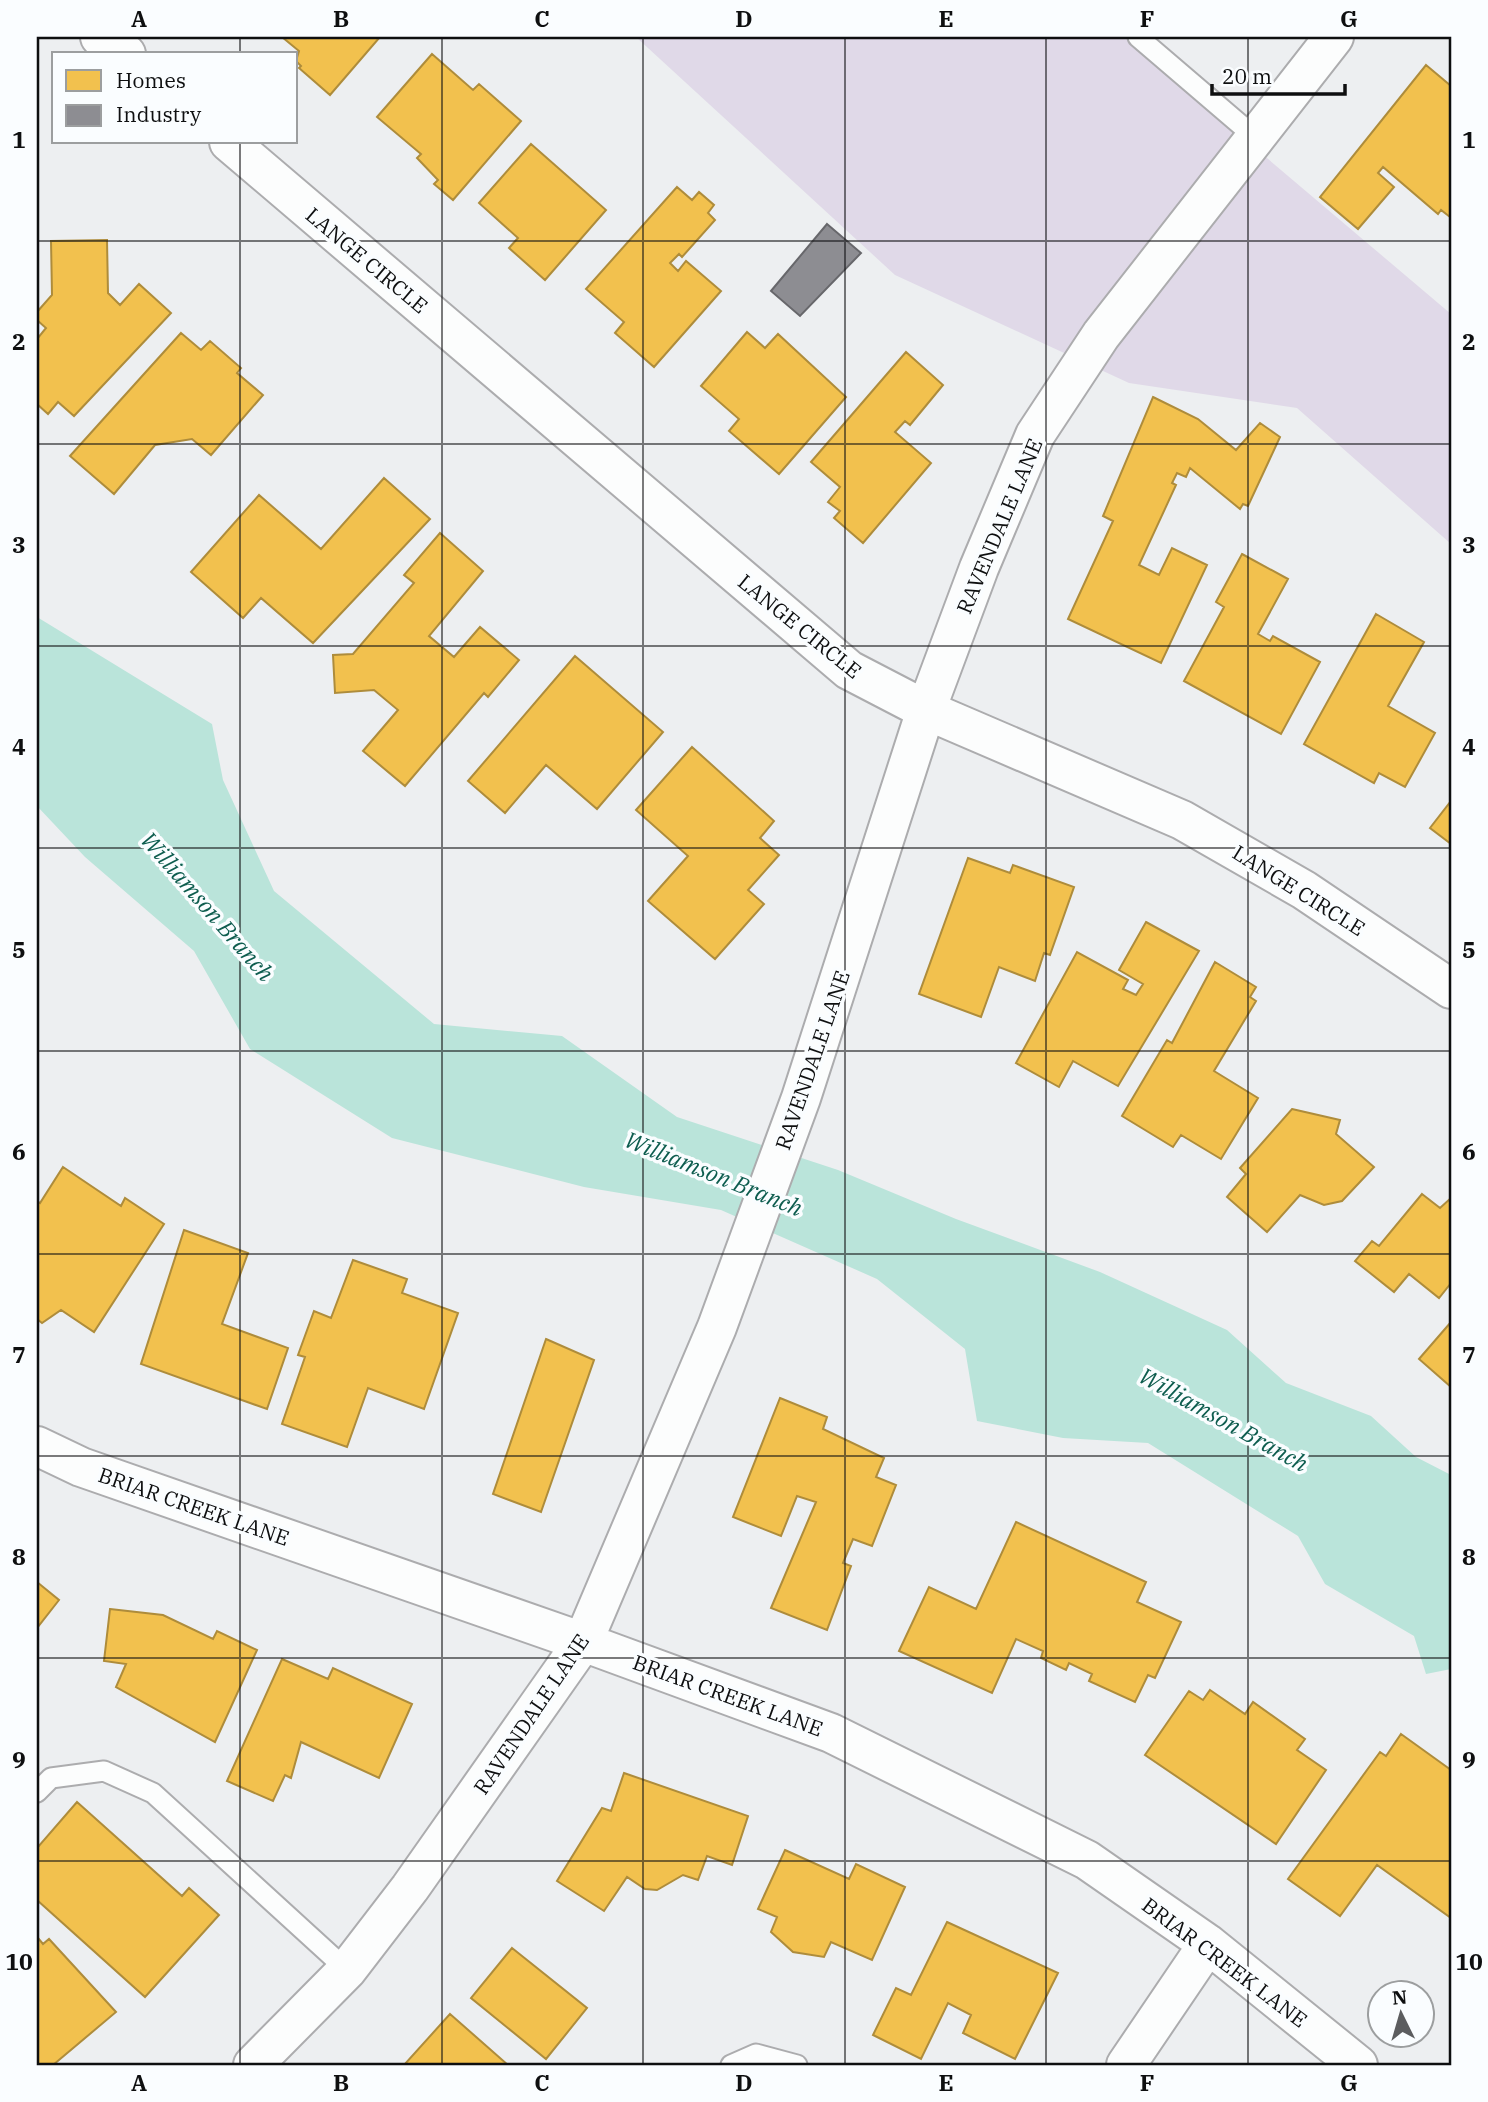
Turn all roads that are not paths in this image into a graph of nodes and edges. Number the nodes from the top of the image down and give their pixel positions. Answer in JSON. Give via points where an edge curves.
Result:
{"nodes":[{"id":1,"x":100,"y":37,"type":"edge"},
{"id":2,"x":1138,"y":37,"type":"edge"},
{"id":3,"x":1334,"y":37,"type":"edge"},
{"id":4,"x":122,"y":52,"type":"edge"},
{"id":5,"x":1256,"y":138,"type":"junction"},
{"id":6,"x":231,"y":144,"type":"edge"},
{"id":7,"x":926,"y":710,"type":"junction"},
{"id":8,"x":1451,"y":989,"type":"edge"},
{"id":9,"x":37,"y":1446,"type":"edge"},
{"id":10,"x":583,"y":1642,"type":"junction"},
{"id":11,"x":37,"y":1792,"type":"edge"},
{"id":12,"x":1208,"y":1944,"type":"junction"},
{"id":13,"x":347,"y":1970,"type":"junction"},
{"id":14,"x":253,"y":2065,"type":"edge"},
{"id":15,"x":731,"y":2065,"type":"edge"},
{"id":16,"x":797,"y":2065,"type":"edge"},
{"id":17,"x":1126,"y":2065,"type":"edge"},
{"id":18,"x":1358,"y":2065,"type":"edge"}],
"edges":[{"from":1,"to":4,"type":"street"},
{"from":2,"to":5,"type":"lane"},
{"from":3,"to":5,"type":"street","name":"RAVENDALE LANE"},
{"from":5,"to":7,"type":"street","name":"RAVENDALE LANE","via":[[1101,335],[1035,435]]},
{"from":6,"to":7,"type":"street","name":"LANGE CIRCLE","via":[[849,670]]},
{"from":7,"to":8,"type":"street","name":"LANGE CIRCLE","via":[[1182,820],[1304,890]]},
{"from":7,"to":10,"type":"street","name":"RAVENDALE LANE","via":[[801,1098],[717,1327]]},
{"from":9,"to":10,"type":"street","name":"BRIAR CREEK LANE","via":[[81,1467]]},
{"from":10,"to":12,"type":"street","name":"BRIAR CREEK LANE","via":[[831,1732],[966,1797],[1087,1860]]},
{"from":10,"to":13,"type":"street","name":"RAVENDALE LANE"},
{"from":11,"to":13,"type":"lane","via":[[51,1778],[104,1771],[153,1793]]},
{"from":12,"to":17,"type":"street"},
{"from":12,"to":18,"type":"street","name":"BRIAR CREEK LANE"},
{"from":13,"to":14,"type":"street","name":"RAVENDALE LANE"},
{"from":15,"to":16,"type":"lane","via":[[756,2054]]}]}
